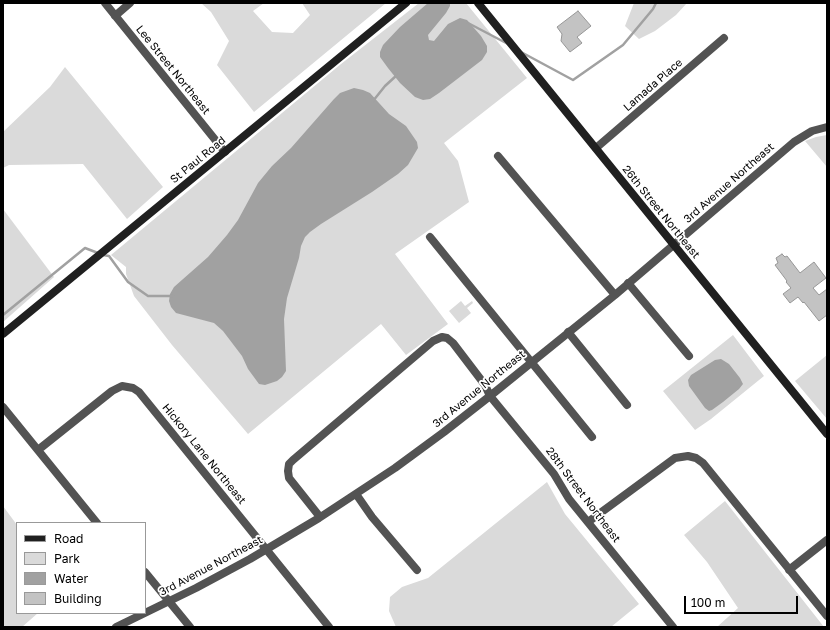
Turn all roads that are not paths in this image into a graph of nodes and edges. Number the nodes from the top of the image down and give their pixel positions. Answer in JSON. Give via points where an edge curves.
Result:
{"nodes":[{"id":1,"x":104,"y":3,"type":"edge"},
{"id":2,"x":130,"y":3,"type":"edge"},
{"id":3,"x":406,"y":3,"type":"edge"},
{"id":4,"x":478,"y":3,"type":"edge"},
{"id":5,"x":115,"y":16,"type":"junction"},
{"id":6,"x":724,"y":38,"type":"dead end"},
{"id":7,"x":827,"y":127,"type":"edge"},
{"id":8,"x":596,"y":148,"type":"junction"},
{"id":9,"x":225,"y":152,"type":"junction"},
{"id":10,"x":498,"y":156,"type":"dead end"},
{"id":11,"x":430,"y":237,"type":"dead end"},
{"id":12,"x":674,"y":245,"type":"junction"},
{"id":13,"x":628,"y":283,"type":"junction"},
{"id":14,"x":615,"y":295,"type":"junction"},
{"id":15,"x":568,"y":332,"type":"junction"},
{"id":16,"x":3,"y":334,"type":"edge"},
{"id":17,"x":688,"y":356,"type":"dead end"},
{"id":18,"x":531,"y":362,"type":"junction"},
{"id":19,"x":490,"y":396,"type":"junction"},
{"id":20,"x":627,"y":405,"type":"dead end"},
{"id":21,"x":3,"y":407,"type":"edge"},
{"id":22,"x":827,"y":434,"type":"edge"},
{"id":23,"x":592,"y":437,"type":"dead end"},
{"id":24,"x":38,"y":450,"type":"junction"},
{"id":25,"x":356,"y":494,"type":"junction"},
{"id":26,"x":320,"y":517,"type":"junction"},
{"id":27,"x":96,"y":522,"type":"edge"},
{"id":28,"x":588,"y":522,"type":"junction"},
{"id":29,"x":827,"y":540,"type":"edge"},
{"id":30,"x":266,"y":550,"type":"junction"},
{"id":31,"x":417,"y":570,"type":"dead end"},
{"id":32,"x":790,"y":570,"type":"junction"},
{"id":33,"x":146,"y":573,"type":"edge"},
{"id":34,"x":169,"y":602,"type":"junction"},
{"id":35,"x":146,"y":613,"type":"edge"},
{"id":36,"x":144,"y":614,"type":"edge"},
{"id":37,"x":827,"y":616,"type":"edge"},
{"id":38,"x":116,"y":627,"type":"edge"},
{"id":39,"x":190,"y":627,"type":"edge"},
{"id":40,"x":329,"y":627,"type":"edge"},
{"id":41,"x":673,"y":627,"type":"edge"}],
"edges":[{"from":1,"to":5,"type":"street","name":"Lee Street Northeast"},
{"from":2,"to":5,"type":"street"},
{"from":3,"to":9,"type":"main road","name":"St Paul Road"},
{"from":4,"to":8,"type":"main road","name":"26th Street Northeast"},
{"from":5,"to":9,"type":"street","name":"Lee Street Northeast"},
{"from":6,"to":8,"type":"street","name":"Lamada Place"},
{"from":7,"to":12,"type":"street","name":"3rd Avenue Northeast","via":[[812,131],[794,142]]},
{"from":8,"to":12,"type":"main road","name":"26th Street Northeast"},
{"from":9,"to":16,"type":"main road","name":"St Paul Road"},
{"from":10,"to":14,"type":"street"},
{"from":11,"to":18,"type":"street"},
{"from":12,"to":13,"type":"street","name":"3rd Avenue Northeast"},
{"from":12,"to":22,"type":"main road","name":"26th Street Northeast"},
{"from":13,"to":14,"type":"street","name":"3rd Avenue Northeast"},
{"from":13,"to":17,"type":"street"},
{"from":14,"to":15,"type":"street","name":"3rd Avenue Northeast"},
{"from":15,"to":18,"type":"street","name":"3rd Avenue Northeast"},
{"from":15,"to":20,"type":"street"},
{"from":18,"to":19,"type":"street","name":"3rd Avenue Northeast"},
{"from":18,"to":23,"type":"street"},
{"from":19,"to":25,"type":"street","name":"3rd Avenue Northeast","via":[[438,437]]},
{"from":19,"to":26,"type":"street","name":"28th Street Northeast","via":[[485,385],[453,343],[442,337],[433,341],[289,464],[289,478]]},
{"from":19,"to":28,"type":"street","name":"28th Street Northeast","via":[[554,474],[569,499]]},
{"from":21,"to":24,"type":"street"},
{"from":24,"to":27,"type":"street"},
{"from":24,"to":30,"type":"street","name":"Hickory Lane Northeast","via":[[112,391],[122,386],[133,388]]},
{"from":25,"to":26,"type":"street","name":"3rd Avenue Northeast"},
{"from":25,"to":31,"type":"street"},
{"from":26,"to":30,"type":"street","name":"3rd Avenue Northeast"},
{"from":28,"to":32,"type":"street","via":[[674,458],[691,456],[703,464]]},
{"from":28,"to":41,"type":"street","name":"28th Street Northeast"},
{"from":29,"to":32,"type":"street"},
{"from":30,"to":34,"type":"street","name":"3rd Avenue Northeast"},
{"from":30,"to":40,"type":"street","name":"Hickory Lane Northeast"},
{"from":32,"to":37,"type":"street"},
{"from":33,"to":34,"type":"street"},
{"from":34,"to":35,"type":"street","name":"3rd Avenue Northeast"},
{"from":34,"to":39,"type":"street"},
{"from":36,"to":38,"type":"street","name":"3rd Avenue Northeast"}]}
